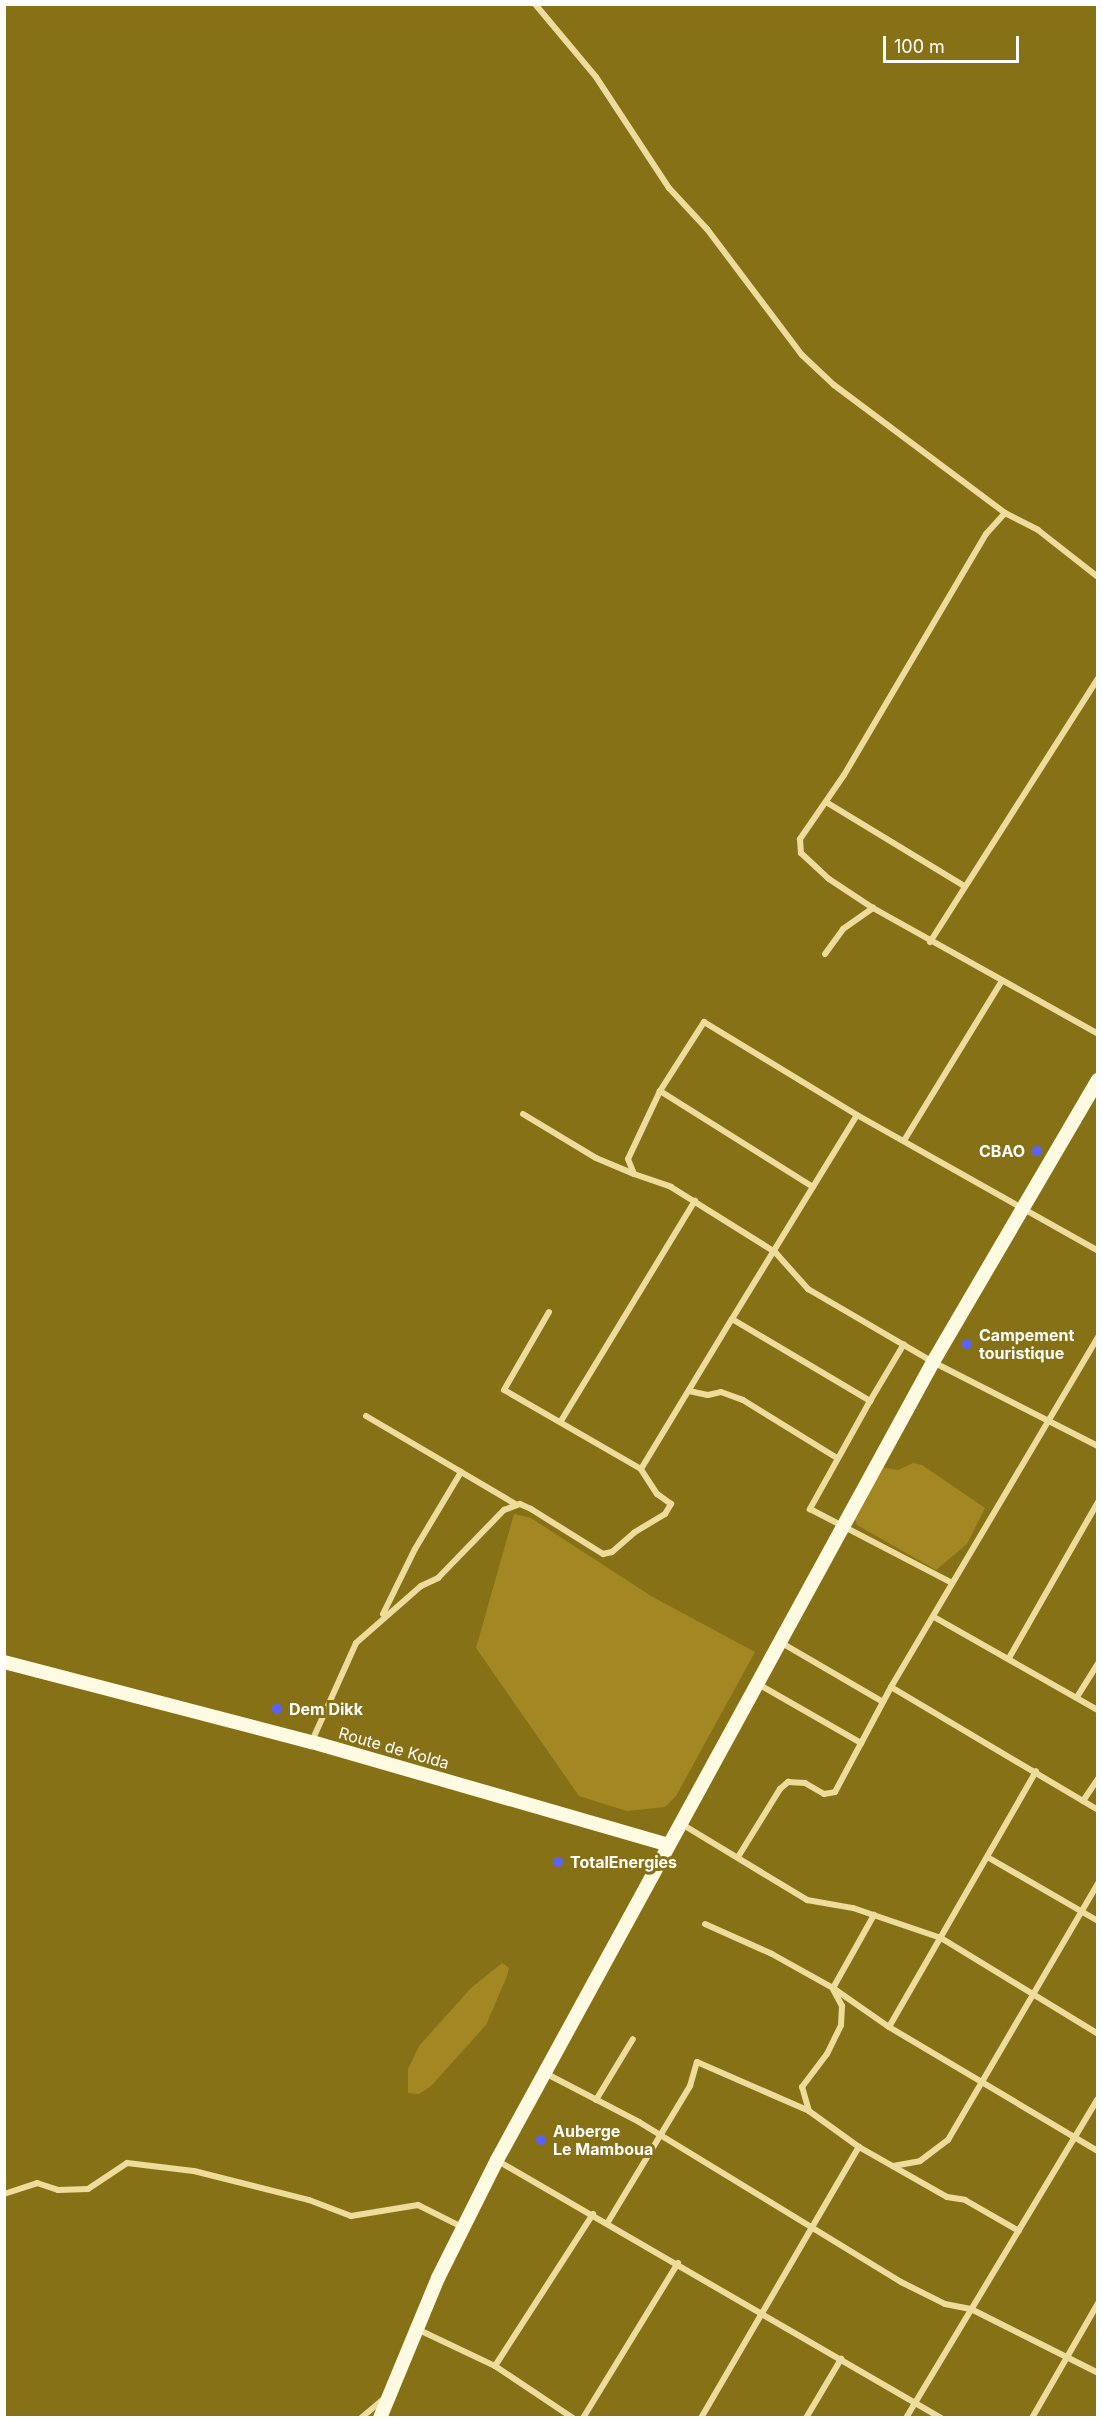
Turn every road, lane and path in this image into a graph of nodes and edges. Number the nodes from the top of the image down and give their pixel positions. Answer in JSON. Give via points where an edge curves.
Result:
{"nodes":[{"id":1,"x":535,"y":4,"type":"edge"},
{"id":2,"x":1005,"y":513,"type":"junction"},
{"id":3,"x":1098,"y":577,"type":"edge"},
{"id":4,"x":1098,"y":678,"type":"edge"},
{"id":5,"x":826,"y":801,"type":"junction"},
{"id":6,"x":964,"y":886,"type":"junction"},
{"id":7,"x":873,"y":908,"type":"junction"},
{"id":8,"x":930,"y":942,"type":"junction"},
{"id":9,"x":825,"y":954,"type":"dead end"},
{"id":10,"x":1002,"y":981,"type":"junction"},
{"id":11,"x":1098,"y":1034,"type":"edge"},
{"id":12,"x":1098,"y":1080,"type":"edge"},
{"id":13,"x":660,"y":1091,"type":"junction"},
{"id":14,"x":523,"y":1114,"type":"dead end"},
{"id":15,"x":857,"y":1115,"type":"junction"},
{"id":16,"x":905,"y":1139,"type":"junction"},
{"id":17,"x":634,"y":1174,"type":"junction"},
{"id":18,"x":813,"y":1187,"type":"junction"},
{"id":19,"x":695,"y":1202,"type":"junction"},
{"id":20,"x":1026,"y":1207,"type":"junction"},
{"id":21,"x":1098,"y":1251,"type":"edge"},
{"id":22,"x":775,"y":1252,"type":"junction"},
{"id":23,"x":549,"y":1312,"type":"dead end"},
{"id":24,"x":732,"y":1320,"type":"junction"},
{"id":25,"x":1098,"y":1336,"type":"edge"},
{"id":26,"x":904,"y":1344,"type":"junction"},
{"id":27,"x":1094,"y":1350,"type":"edge"},
{"id":28,"x":933,"y":1362,"type":"junction"},
{"id":29,"x":689,"y":1391,"type":"junction"},
{"id":30,"x":870,"y":1401,"type":"junction"},
{"id":31,"x":366,"y":1416,"type":"dead end"},
{"id":32,"x":1050,"y":1419,"type":"junction"},
{"id":33,"x":561,"y":1421,"type":"junction"},
{"id":34,"x":1098,"y":1446,"type":"edge"},
{"id":35,"x":837,"y":1458,"type":"junction"},
{"id":36,"x":641,"y":1469,"type":"junction"},
{"id":37,"x":460,"y":1472,"type":"junction"},
{"id":38,"x":1098,"y":1502,"type":"edge"},
{"id":39,"x":517,"y":1505,"type":"junction"},
{"id":40,"x":843,"y":1526,"type":"junction"},
{"id":41,"x":952,"y":1583,"type":"junction"},
{"id":42,"x":934,"y":1617,"type":"junction"},
{"id":43,"x":379,"y":1620,"type":"junction"},
{"id":44,"x":779,"y":1641,"type":"junction"},
{"id":45,"x":1009,"y":1658,"type":"junction"},
{"id":46,"x":4,"y":1662,"type":"edge"},
{"id":47,"x":1098,"y":1663,"type":"edge"},
{"id":48,"x":756,"y":1683,"type":"junction"},
{"id":49,"x":891,"y":1687,"type":"junction"},
{"id":50,"x":1077,"y":1697,"type":"junction"},
{"id":51,"x":883,"y":1702,"type":"junction"},
{"id":52,"x":1098,"y":1710,"type":"edge"},
{"id":53,"x":312,"y":1742,"type":"junction"},
{"id":54,"x":861,"y":1743,"type":"junction"},
{"id":55,"x":1036,"y":1771,"type":"junction"},
{"id":56,"x":1098,"y":1779,"type":"edge"},
{"id":57,"x":1083,"y":1801,"type":"junction"},
{"id":58,"x":1098,"y":1810,"type":"edge"},
{"id":59,"x":680,"y":1822,"type":"junction"},
{"id":60,"x":668,"y":1845,"type":"junction"},
{"id":61,"x":738,"y":1857,"type":"junction"},
{"id":62,"x":989,"y":1858,"type":"junction"},
{"id":63,"x":1098,"y":1883,"type":"edge"},
{"id":64,"x":1081,"y":1911,"type":"junction"},
{"id":65,"x":874,"y":1915,"type":"junction"},
{"id":66,"x":1098,"y":1921,"type":"edge"},
{"id":67,"x":705,"y":1924,"type":"dead end"},
{"id":68,"x":941,"y":1938,"type":"junction"},
{"id":69,"x":833,"y":1988,"type":"junction"},
{"id":70,"x":1032,"y":1996,"type":"junction"},
{"id":71,"x":889,"y":2027,"type":"junction"},
{"id":72,"x":1098,"y":2034,"type":"edge"},
{"id":73,"x":633,"y":2039,"type":"dead end"},
{"id":74,"x":544,"y":2073,"type":"junction"},
{"id":75,"x":983,"y":2081,"type":"junction"},
{"id":76,"x":1098,"y":2099,"type":"edge"},
{"id":77,"x":596,"y":2100,"type":"junction"},
{"id":78,"x":809,"y":2111,"type":"junction"},
{"id":79,"x":660,"y":2136,"type":"junction"},
{"id":80,"x":1074,"y":2136,"type":"junction"},
{"id":81,"x":859,"y":2147,"type":"junction"},
{"id":82,"x":1098,"y":2151,"type":"edge"},
{"id":83,"x":497,"y":2160,"type":"junction"},
{"id":84,"x":893,"y":2166,"type":"junction"},
{"id":85,"x":4,"y":2194,"type":"edge"},
{"id":86,"x":593,"y":2214,"type":"junction"},
{"id":87,"x":608,"y":2222,"type":"junction"},
{"id":88,"x":812,"y":2226,"type":"junction"},
{"id":89,"x":462,"y":2227,"type":"junction"},
{"id":90,"x":1019,"y":2231,"type":"junction"},
{"id":91,"x":678,"y":2263,"type":"junction"},
{"id":92,"x":1098,"y":2303,"type":"edge"},
{"id":93,"x":971,"y":2309,"type":"junction"},
{"id":94,"x":762,"y":2312,"type":"junction"},
{"id":95,"x":416,"y":2328,"type":"junction"},
{"id":96,"x":1067,"y":2357,"type":"junction"},
{"id":97,"x":841,"y":2359,"type":"junction"},
{"id":98,"x":495,"y":2366,"type":"junction"},
{"id":99,"x":1098,"y":2373,"type":"edge"},
{"id":100,"x":390,"y":2393,"type":"junction"},
{"id":101,"x":916,"y":2401,"type":"junction"},
{"id":102,"x":361,"y":2418,"type":"edge"},
{"id":103,"x":380,"y":2418,"type":"edge"},
{"id":104,"x":573,"y":2418,"type":"edge"},
{"id":105,"x":583,"y":2418,"type":"edge"},
{"id":106,"x":701,"y":2418,"type":"edge"},
{"id":107,"x":806,"y":2418,"type":"edge"},
{"id":108,"x":906,"y":2418,"type":"edge"},
{"id":109,"x":941,"y":2418,"type":"edge"},
{"id":110,"x":1032,"y":2418,"type":"edge"}],
"edges":[{"from":1,"to":2,"type":"street","via":[[596,77],[669,188],[707,229],[802,355],[834,385]]},
{"from":2,"to":3,"type":"street","via":[[1038,530]]},
{"from":2,"to":5,"type":"street","via":[[986,534]]},
{"from":4,"to":6,"type":"street"},
{"from":5,"to":6,"type":"street"},
{"from":5,"to":7,"type":"street","via":[[800,838],[801,853],[829,879]]},
{"from":6,"to":8,"type":"street"},
{"from":7,"to":8,"type":"street"},
{"from":7,"to":9,"type":"street","via":[[843,929]]},
{"from":8,"to":10,"type":"street"},
{"from":10,"to":11,"type":"street"},
{"from":10,"to":16,"type":"street"},
{"from":12,"to":20,"type":"main road"},
{"from":13,"to":15,"type":"street","via":[[704,1022]]},
{"from":13,"to":17,"type":"street","via":[[628,1159]]},
{"from":13,"to":18,"type":"street"},
{"from":14,"to":17,"type":"street","via":[[596,1158]]},
{"from":15,"to":16,"type":"street"},
{"from":15,"to":18,"type":"street"},
{"from":16,"to":20,"type":"street"},
{"from":17,"to":19,"type":"street","via":[[671,1187]]},
{"from":18,"to":22,"type":"street"},
{"from":19,"to":22,"type":"street"},
{"from":19,"to":33,"type":"street"},
{"from":20,"to":21,"type":"street"},
{"from":20,"to":28,"type":"main road"},
{"from":22,"to":24,"type":"street"},
{"from":22,"to":26,"type":"street","via":[[808,1289]]},
{"from":23,"to":33,"type":"street","via":[[504,1390]]},
{"from":24,"to":29,"type":"street"},
{"from":24,"to":30,"type":"street"},
{"from":25,"to":27,"type":"street"},
{"from":26,"to":28,"type":"street"},
{"from":26,"to":30,"type":"street"},
{"from":27,"to":32,"type":"street"},
{"from":28,"to":32,"type":"street"},
{"from":28,"to":40,"type":"main road"},
{"from":29,"to":35,"type":"street","via":[[708,1395],[721,1392],[743,1400]]},
{"from":29,"to":36,"type":"street"},
{"from":30,"to":35,"type":"street"},
{"from":31,"to":37,"type":"street"},
{"from":32,"to":34,"type":"street"},
{"from":32,"to":41,"type":"street"},
{"from":33,"to":36,"type":"street"},
{"from":35,"to":40,"type":"street","via":[[810,1509]]},
{"from":36,"to":39,"type":"street","via":[[657,1494],[671,1504],[664,1514],[612,1552],[603,1554],[531,1509]]},
{"from":37,"to":39,"type":"street"},
{"from":37,"to":43,"type":"street"},
{"from":38,"to":45,"type":"street"},
{"from":39,"to":43,"type":"street","via":[[504,1510],[438,1578]]},
{"from":40,"to":41,"type":"street"},
{"from":40,"to":44,"type":"main road"},
{"from":41,"to":42,"type":"street"},
{"from":42,"to":45,"type":"street"},
{"from":42,"to":49,"type":"street"},
{"from":43,"to":53,"type":"street","via":[[356,1642]]},
{"from":44,"to":48,"type":"main road"},
{"from":44,"to":51,"type":"street"},
{"from":45,"to":50,"type":"street"},
{"from":46,"to":53,"type":"main road","name":"Route de Kolda"},
{"from":47,"to":50,"type":"street"},
{"from":48,"to":54,"type":"street"},
{"from":48,"to":59,"type":"main road"},
{"from":49,"to":51,"type":"street"},
{"from":49,"to":55,"type":"street"},
{"from":50,"to":52,"type":"street"},
{"from":51,"to":54,"type":"street"},
{"from":53,"to":60,"type":"main road","name":"Route de Kolda"},
{"from":54,"to":61,"type":"street","via":[[835,1792],[824,1794],[796,1781],[780,1789]]},
{"from":55,"to":57,"type":"street"},
{"from":55,"to":62,"type":"street"},
{"from":56,"to":57,"type":"street"},
{"from":57,"to":58,"type":"street"},
{"from":59,"to":60,"type":"main road"},
{"from":59,"to":61,"type":"street"},
{"from":60,"to":74,"type":"main road"},
{"from":61,"to":65,"type":"street","via":[[807,1900]]},
{"from":62,"to":64,"type":"street"},
{"from":62,"to":68,"type":"street"},
{"from":63,"to":64,"type":"street"},
{"from":64,"to":66,"type":"street"},
{"from":64,"to":70,"type":"street"},
{"from":65,"to":68,"type":"street"},
{"from":65,"to":69,"type":"street"},
{"from":67,"to":69,"type":"street","via":[[772,1954]]},
{"from":68,"to":70,"type":"street"},
{"from":68,"to":71,"type":"street"},
{"from":69,"to":71,"type":"street"},
{"from":69,"to":78,"type":"street","via":[[842,2006],[841,2025],[827,2054],[802,2087]]},
{"from":70,"to":72,"type":"street"},
{"from":70,"to":75,"type":"street"},
{"from":71,"to":75,"type":"street"},
{"from":73,"to":77,"type":"street"},
{"from":74,"to":77,"type":"street"},
{"from":74,"to":83,"type":"main road"},
{"from":75,"to":80,"type":"street"},
{"from":75,"to":84,"type":"street","via":[[948,2140],[920,2161]]},
{"from":76,"to":80,"type":"street"},
{"from":77,"to":79,"type":"street"},
{"from":78,"to":79,"type":"street","via":[[697,2062],[690,2086]]},
{"from":78,"to":81,"type":"street"},
{"from":79,"to":87,"type":"street"},
{"from":79,"to":88,"type":"street"},
{"from":80,"to":82,"type":"street"},
{"from":80,"to":90,"type":"street"},
{"from":81,"to":84,"type":"street"},
{"from":81,"to":88,"type":"street"},
{"from":83,"to":86,"type":"street"},
{"from":83,"to":89,"type":"main road"},
{"from":84,"to":90,"type":"street"},
{"from":85,"to":89,"type":"street","via":[[37,2182],[58,2190],[88,2189],[127,2163],[194,2171],[309,2199],[351,2216],[418,2205]]},
{"from":86,"to":87,"type":"street"},
{"from":86,"to":98,"type":"street"},
{"from":87,"to":91,"type":"street"},
{"from":88,"to":93,"type":"street","via":[[910,2286],[945,2304]]},
{"from":88,"to":94,"type":"street"},
{"from":89,"to":95,"type":"main road"},
{"from":90,"to":93,"type":"street"},
{"from":91,"to":94,"type":"street"},
{"from":91,"to":105,"type":"street"},
{"from":92,"to":96,"type":"street"},
{"from":93,"to":96,"type":"street"},
{"from":93,"to":101,"type":"street"},
{"from":94,"to":97,"type":"street"},
{"from":94,"to":106,"type":"street"},
{"from":95,"to":98,"type":"street"},
{"from":95,"to":100,"type":"main road"},
{"from":96,"to":99,"type":"street"},
{"from":96,"to":110,"type":"street"},
{"from":97,"to":101,"type":"street"},
{"from":97,"to":107,"type":"street"},
{"from":98,"to":104,"type":"street"},
{"from":100,"to":102,"type":"street"},
{"from":100,"to":103,"type":"main road"},
{"from":101,"to":108,"type":"street"},
{"from":101,"to":109,"type":"street"}]}
